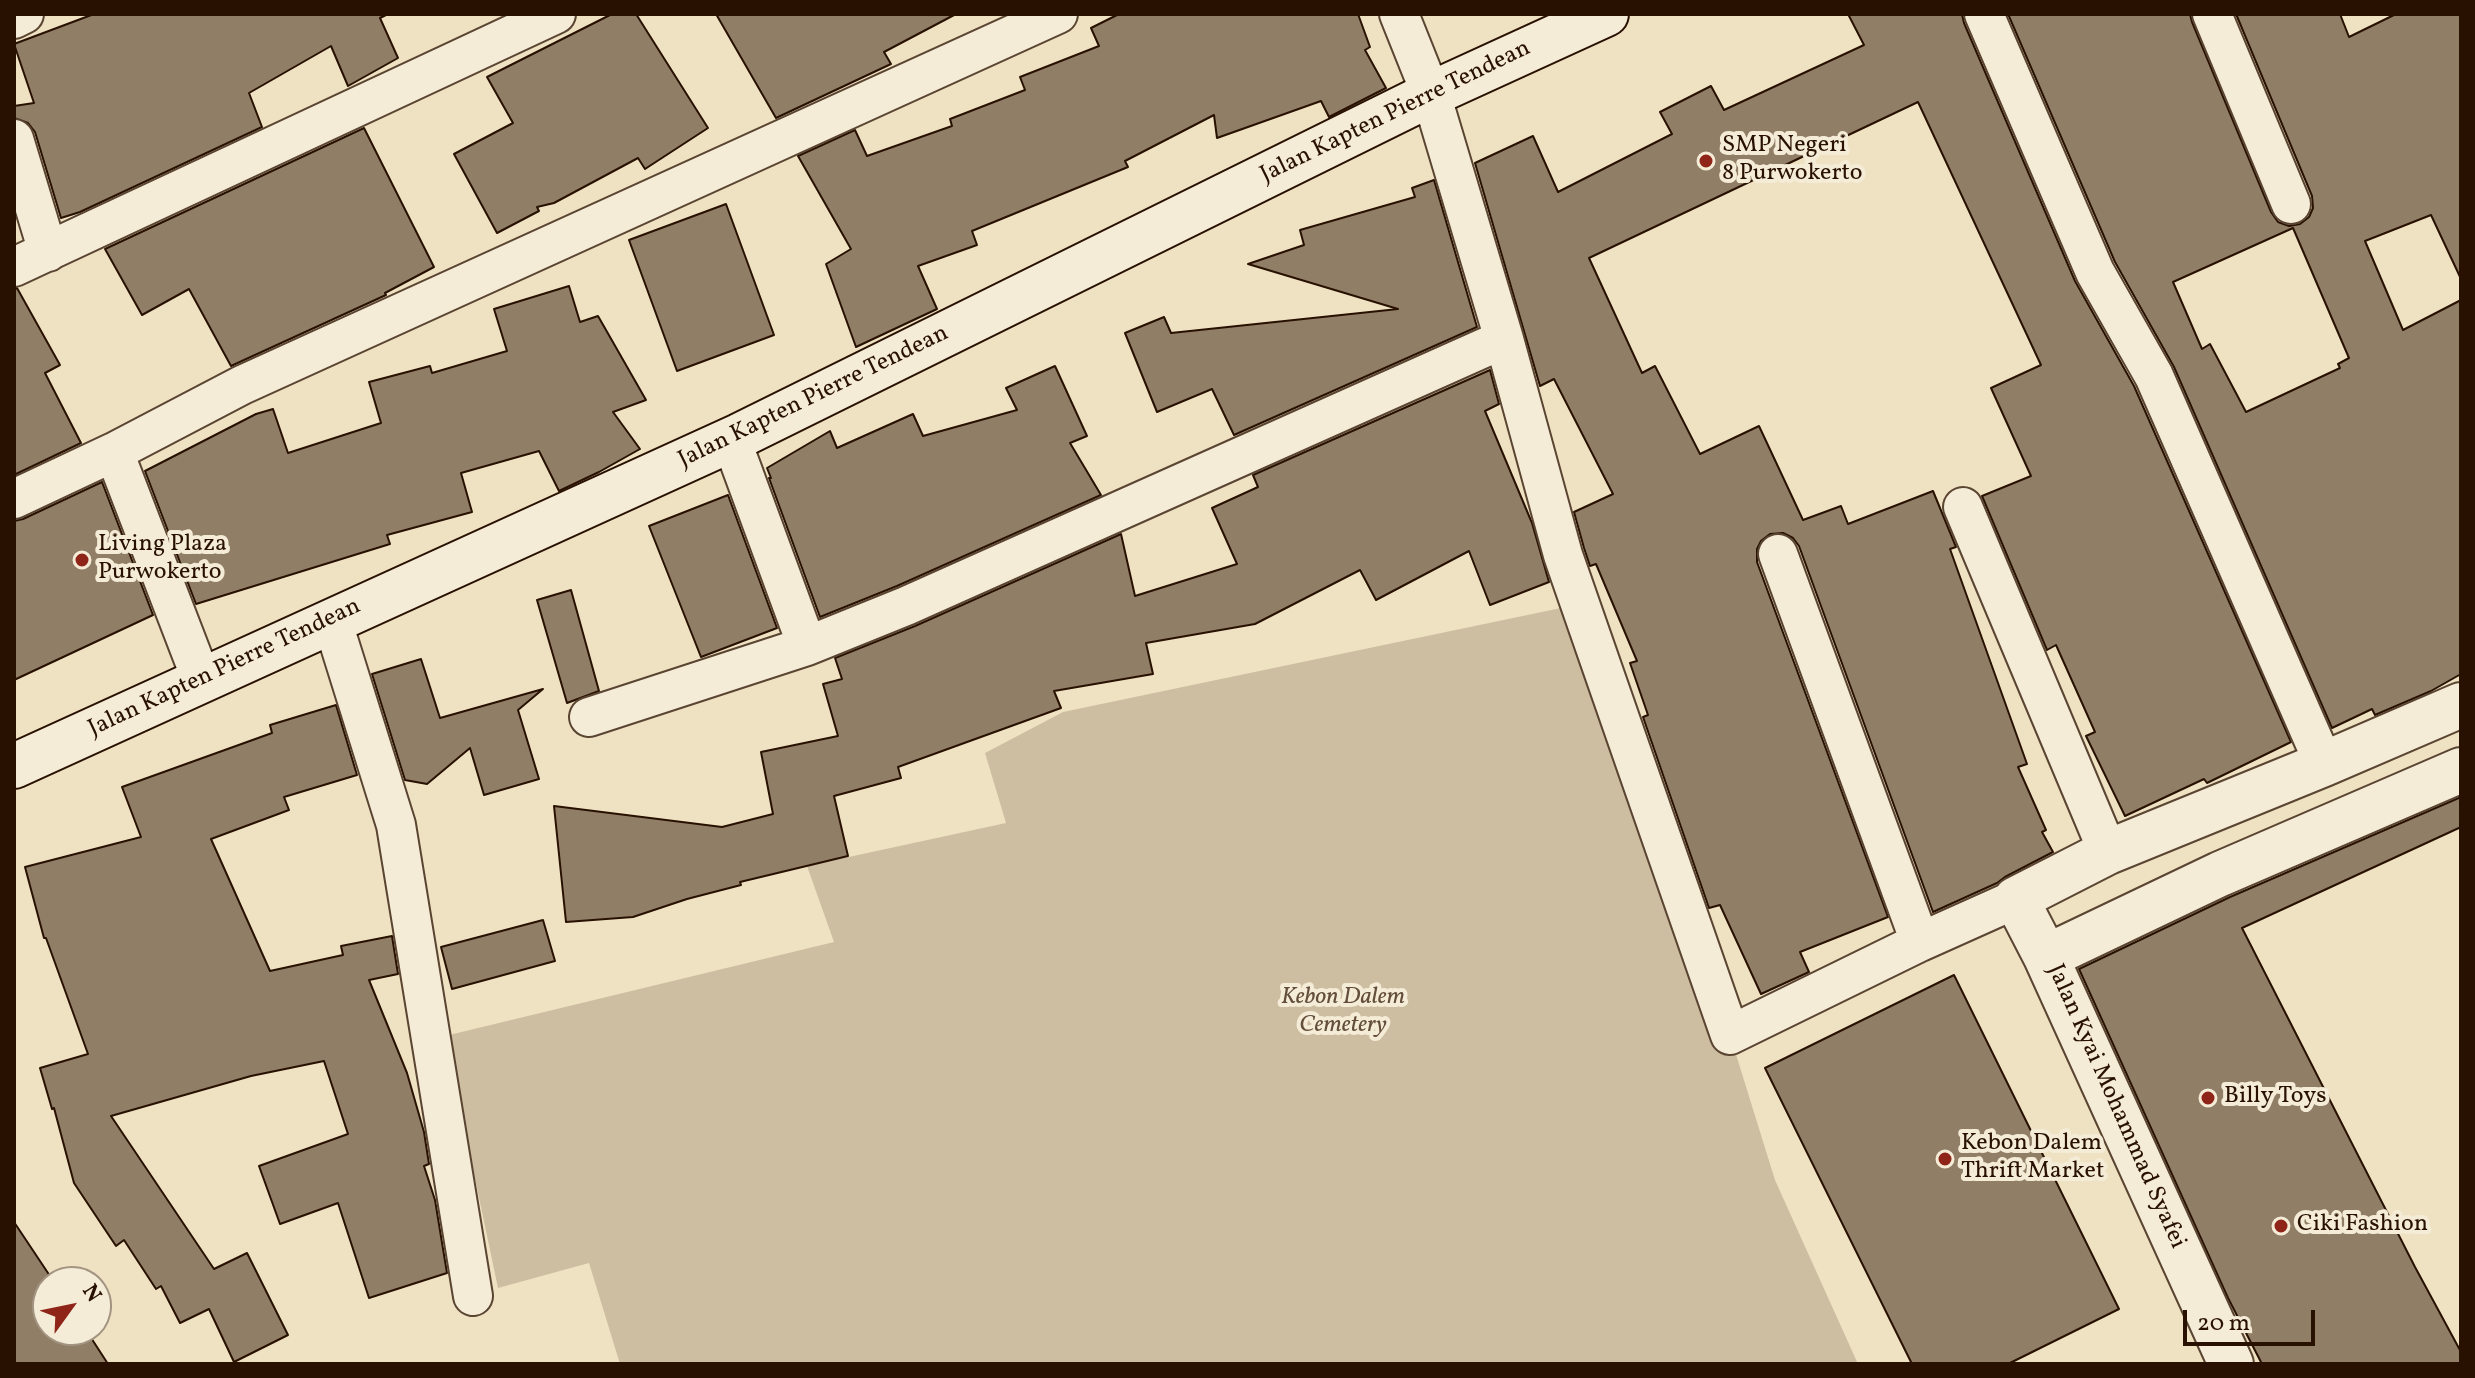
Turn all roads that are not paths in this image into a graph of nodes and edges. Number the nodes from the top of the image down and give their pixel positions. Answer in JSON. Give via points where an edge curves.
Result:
{"nodes":[{"id":1,"x":24,"y":14,"type":"edge"},
{"id":2,"x":556,"y":14,"type":"edge"},
{"id":3,"x":1058,"y":14,"type":"edge"},
{"id":4,"x":1399,"y":14,"type":"edge"},
{"id":5,"x":1606,"y":14,"type":"edge"},
{"id":6,"x":1984,"y":14,"type":"edge"},
{"id":7,"x":2212,"y":14,"type":"edge"},
{"id":8,"x":14,"y":19,"type":"edge"},
{"id":9,"x":1431,"y":94,"type":"junction"},
{"id":10,"x":14,"y":139,"type":"edge"},
{"id":11,"x":2291,"y":204,"type":"dead end"},
{"id":12,"x":48,"y":252,"type":"junction"},
{"id":13,"x":14,"y":267,"type":"edge"},
{"id":14,"x":1504,"y":339,"type":"junction"},
{"id":15,"x":731,"y":439,"type":"junction"},
{"id":16,"x":114,"y":452,"type":"junction"},
{"id":17,"x":14,"y":499,"type":"edge"},
{"id":18,"x":1963,"y":507,"type":"dead end"},
{"id":19,"x":1778,"y":554,"type":"dead end"},
{"id":20,"x":332,"y":620,"type":"junction"},
{"id":21,"x":807,"y":646,"type":"junction"},
{"id":22,"x":202,"y":681,"type":"junction"},
{"id":23,"x":2461,"y":705,"type":"edge"},
{"id":24,"x":589,"y":717,"type":"dead end"},
{"id":25,"x":2324,"y":764,"type":"junction"},
{"id":26,"x":14,"y":766,"type":"edge"},
{"id":27,"x":2461,"y":770,"type":"edge"},
{"id":28,"x":2108,"y":852,"type":"junction"},
{"id":29,"x":2016,"y":899,"type":"junction"},
{"id":30,"x":1920,"y":942,"type":"junction"},
{"id":31,"x":2046,"y":957,"type":"junction"},
{"id":32,"x":473,"y":1296,"type":"dead end"},
{"id":33,"x":2231,"y":1364,"type":"edge"}],
"edges":[{"from":1,"to":8,"type":"street"},
{"from":2,"to":12,"type":"street"},
{"from":3,"to":16,"type":"street","via":[[242,385]]},
{"from":4,"to":9,"type":"street"},
{"from":5,"to":9,"type":"main road","name":"Jalan Kapten Pierre Tendean"},
{"from":6,"to":25,"type":"street","via":[[2095,272],[2154,376]]},
{"from":7,"to":11,"type":"street"},
{"from":9,"to":14,"type":"street"},
{"from":9,"to":15,"type":"main road","name":"Jalan Kapten Pierre Tendean"},
{"from":10,"to":12,"type":"street"},
{"from":12,"to":13,"type":"street"},
{"from":14,"to":21,"type":"street"},
{"from":14,"to":30,"type":"street","via":[[1563,555],[1730,1035]]},
{"from":15,"to":20,"type":"main road","name":"Jalan Kapten Pierre Tendean"},
{"from":15,"to":21,"type":"street"},
{"from":16,"to":17,"type":"street"},
{"from":16,"to":22,"type":"street"},
{"from":18,"to":28,"type":"street"},
{"from":19,"to":30,"type":"street"},
{"from":20,"to":22,"type":"main road","name":"Jalan Kapten Pierre Tendean"},
{"from":20,"to":32,"type":"street","via":[[396,825]]},
{"from":21,"to":24,"type":"street"},
{"from":22,"to":26,"type":"main road","name":"Jalan Kapten Pierre Tendean"},
{"from":23,"to":25,"type":"main road"},
{"from":25,"to":28,"type":"main road"},
{"from":27,"to":31,"type":"main road","name":"Jalan Kyai Mohammad Syafei","via":[[2220,874]]},
{"from":28,"to":29,"type":"main road"},
{"from":29,"to":30,"type":"street"},
{"from":29,"to":31,"type":"main road"},
{"from":31,"to":33,"type":"main road","name":"Jalan Kyai Mohammad Syafei"}]}
